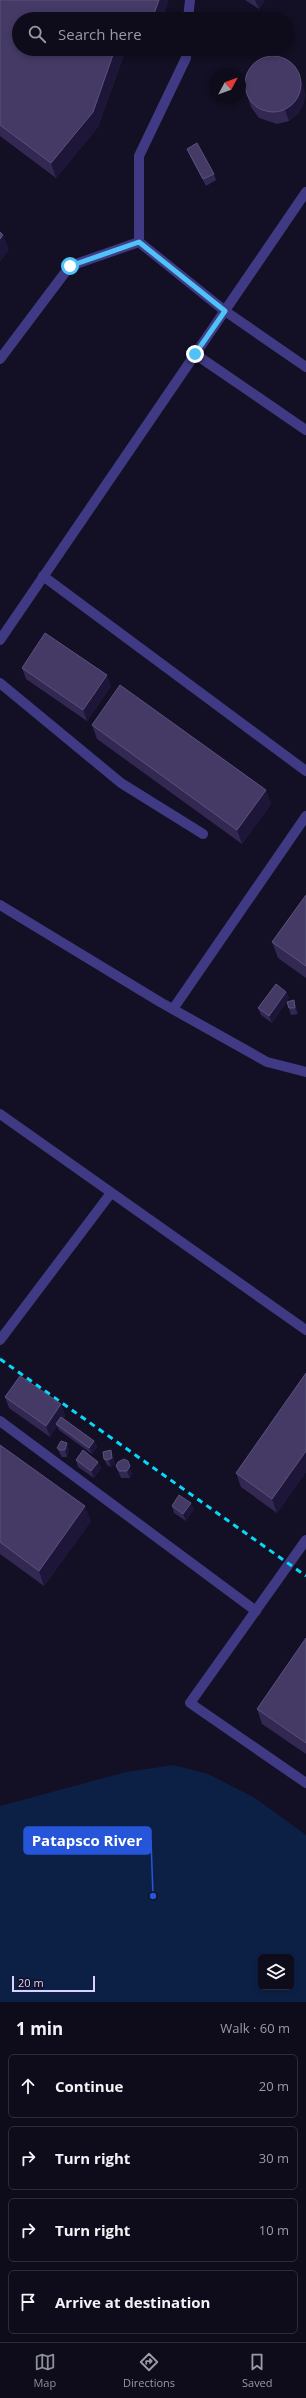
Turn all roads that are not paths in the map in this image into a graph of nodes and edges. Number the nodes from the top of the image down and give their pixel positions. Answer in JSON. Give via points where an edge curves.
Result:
{"nodes":[{"id":1,"x":190,"y":0,"type":"edge"},
{"id":2,"x":189,"y":12,"type":"edge"},
{"id":3,"x":186,"y":56,"type":"edge"},
{"id":4,"x":306,"y":192,"type":"edge"},
{"id":5,"x":139,"y":242,"type":"junction"},
{"id":6,"x":225,"y":311,"type":"junction"},
{"id":7,"x":195,"y":354,"type":"junction"},
{"id":8,"x":0,"y":359,"type":"edge"},
{"id":9,"x":306,"y":367,"type":"edge"},
{"id":10,"x":306,"y":430,"type":"edge"},
{"id":11,"x":43,"y":576,"type":"junction"},
{"id":12,"x":0,"y":640,"type":"edge"},
{"id":13,"x":0,"y":683,"type":"edge"},
{"id":14,"x":306,"y":770,"type":"edge"},
{"id":15,"x":306,"y":816,"type":"edge"},
{"id":16,"x":203,"y":834,"type":"dead end"},
{"id":17,"x":0,"y":905,"type":"edge"},
{"id":18,"x":173,"y":1009,"type":"junction"},
{"id":19,"x":306,"y":1072,"type":"edge"},
{"id":20,"x":0,"y":1114,"type":"edge"},
{"id":21,"x":111,"y":1193,"type":"junction"},
{"id":22,"x":306,"y":1330,"type":"edge"},
{"id":23,"x":0,"y":1340,"type":"edge"},
{"id":24,"x":0,"y":1421,"type":"edge"},
{"id":25,"x":306,"y":1540,"type":"edge"},
{"id":26,"x":256,"y":1611,"type":"junction"},
{"id":27,"x":306,"y":1784,"type":"edge"}],
"edges":[{"from":1,"to":2,"type":"lane"},
{"from":3,"to":5,"type":"lane","via":[[138,156]]},
{"from":4,"to":6,"type":"lane"},
{"from":5,"to":6,"type":"lane"},
{"from":5,"to":8,"type":"lane","via":[[70,266]]},
{"from":6,"to":7,"type":"lane"},
{"from":6,"to":9,"type":"lane"},
{"from":7,"to":10,"type":"lane"},
{"from":7,"to":11,"type":"lane"},
{"from":11,"to":12,"type":"lane"},
{"from":11,"to":14,"type":"lane"},
{"from":13,"to":16,"type":"lane","via":[[121,782]]},
{"from":15,"to":18,"type":"lane"},
{"from":17,"to":18,"type":"lane"},
{"from":18,"to":19,"type":"lane","via":[[267,1062]]},
{"from":20,"to":21,"type":"lane"},
{"from":21,"to":22,"type":"lane"},
{"from":21,"to":23,"type":"lane"},
{"from":24,"to":26,"type":"lane"},
{"from":25,"to":26,"type":"lane"},
{"from":26,"to":27,"type":"lane","via":[[190,1703]]}]}
